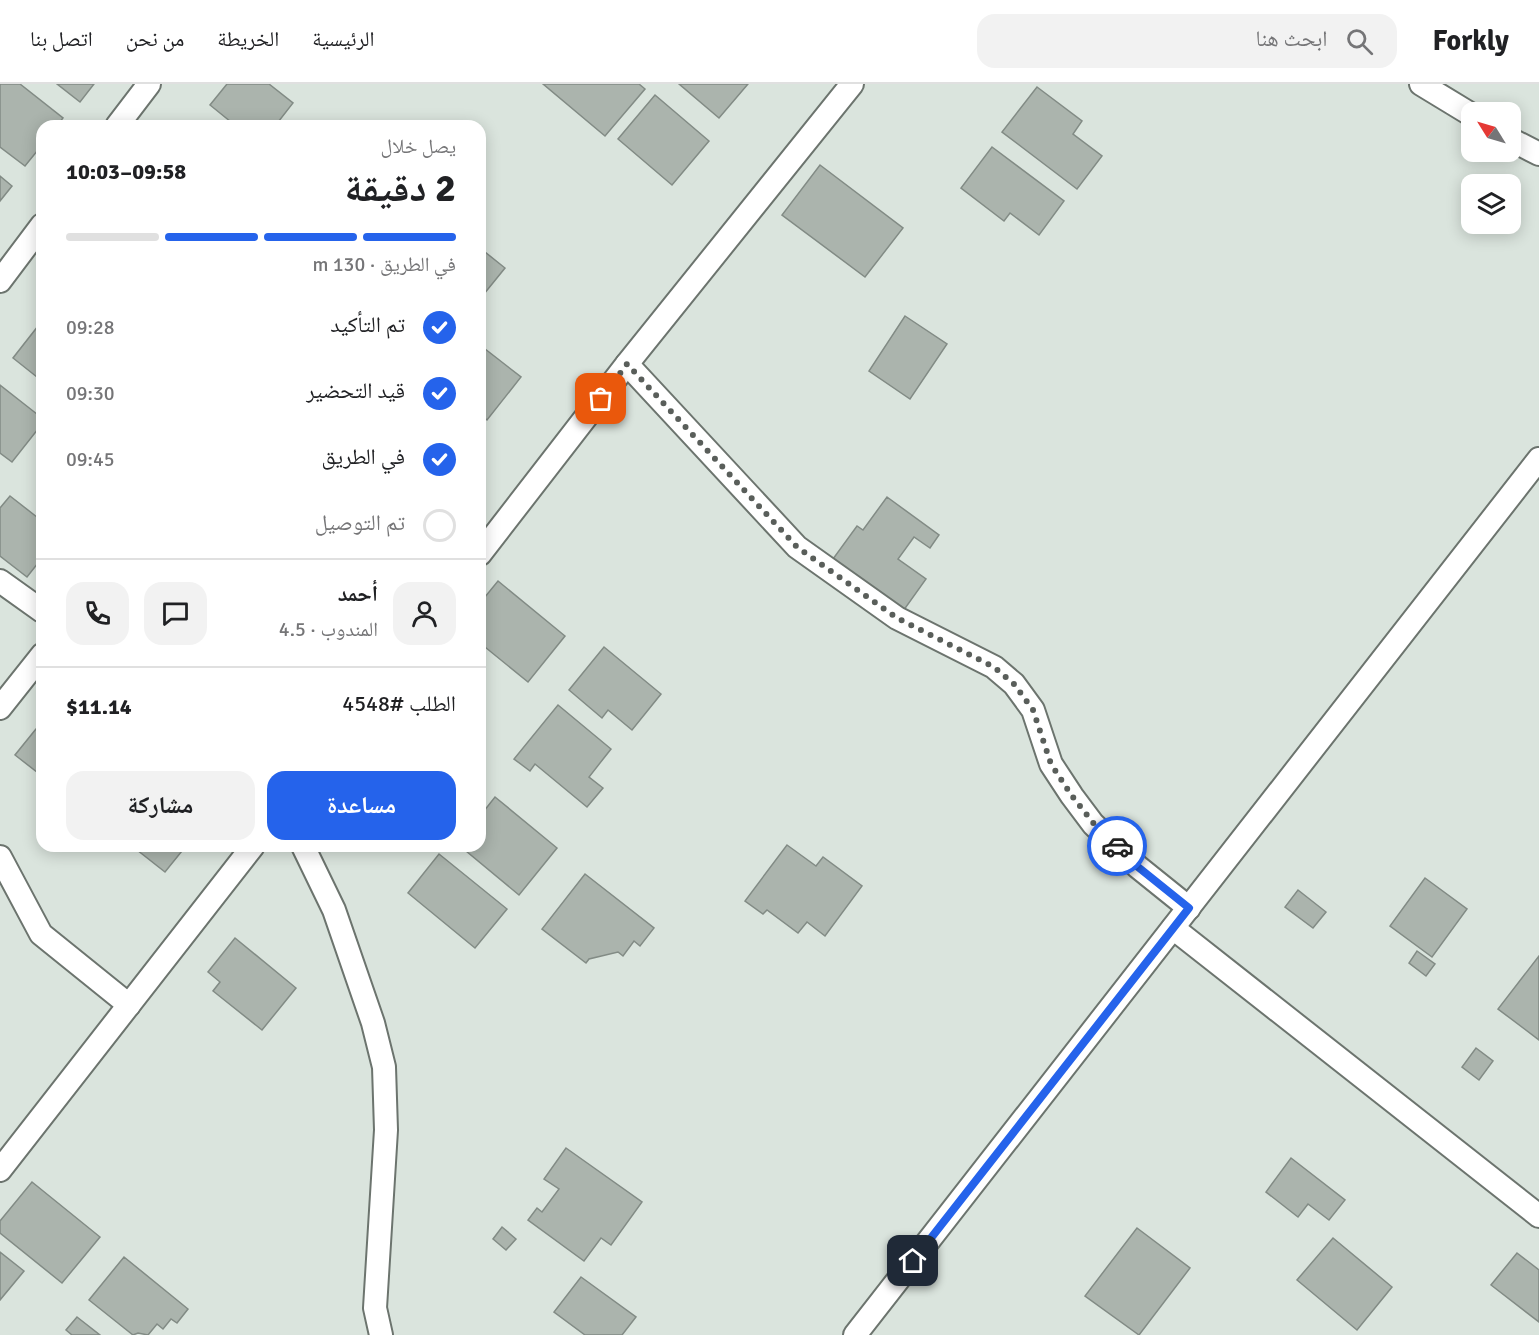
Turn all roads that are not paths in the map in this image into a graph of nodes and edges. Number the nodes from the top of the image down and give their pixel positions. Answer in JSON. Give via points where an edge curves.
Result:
{"nodes":[{"id":1,"x":149,"y":84,"type":"edge"},
{"id":2,"x":852,"y":84,"type":"edge"},
{"id":3,"x":1421,"y":84,"type":"edge"},
{"id":4,"x":1461,"y":108,"type":"edge"},
{"id":5,"x":122,"y":120,"type":"edge"},
{"id":6,"x":1521,"y":145,"type":"edge"},
{"id":7,"x":1539,"y":154,"type":"edge"},
{"id":8,"x":36,"y":233,"type":"edge"},
{"id":9,"x":0,"y":281,"type":"edge"},
{"id":10,"x":627,"y":364,"type":"junction"},
{"id":11,"x":1539,"y":459,"type":"edge"},
{"id":12,"x":486,"y":546,"type":"edge"},
{"id":13,"x":0,"y":581,"type":"edge"},
{"id":14,"x":36,"y":607,"type":"edge"},
{"id":15,"x":36,"y":663,"type":"edge"},
{"id":16,"x":0,"y":708,"type":"edge"},
{"id":17,"x":248,"y":852,"type":"edge"},
{"id":18,"x":306,"y":852,"type":"edge"},
{"id":19,"x":0,"y":857,"type":"edge"},
{"id":20,"x":1189,"y":908,"type":"junction"},
{"id":21,"x":1173,"y":928,"type":"junction"},
{"id":22,"x":129,"y":1005,"type":"junction"},
{"id":23,"x":0,"y":1170,"type":"edge"},
{"id":24,"x":1539,"y":1216,"type":"edge"},
{"id":25,"x":381,"y":1335,"type":"edge"},
{"id":26,"x":855,"y":1335,"type":"edge"}],
"edges":[{"from":1,"to":5,"type":"street"},
{"from":2,"to":10,"type":"street"},
{"from":3,"to":4,"type":"street"},
{"from":6,"to":7,"type":"street"},
{"from":8,"to":9,"type":"street"},
{"from":10,"to":12,"type":"street"},
{"from":10,"to":20,"type":"street","via":[[797,547],[897,618],[994,667],[1014,684],[1033,710],[1051,764],[1086,814],[1138,867]]},
{"from":11,"to":20,"type":"street"},
{"from":13,"to":14,"type":"street"},
{"from":15,"to":16,"type":"street"},
{"from":17,"to":22,"type":"street"},
{"from":18,"to":25,"type":"street","via":[[334,910],[370,1013],[384,1067],[386,1130],[375,1308]]},
{"from":19,"to":22,"type":"street","via":[[41,934]]},
{"from":20,"to":21,"type":"street"},
{"from":21,"to":24,"type":"street"},
{"from":21,"to":26,"type":"street"},
{"from":22,"to":23,"type":"street"}]}
